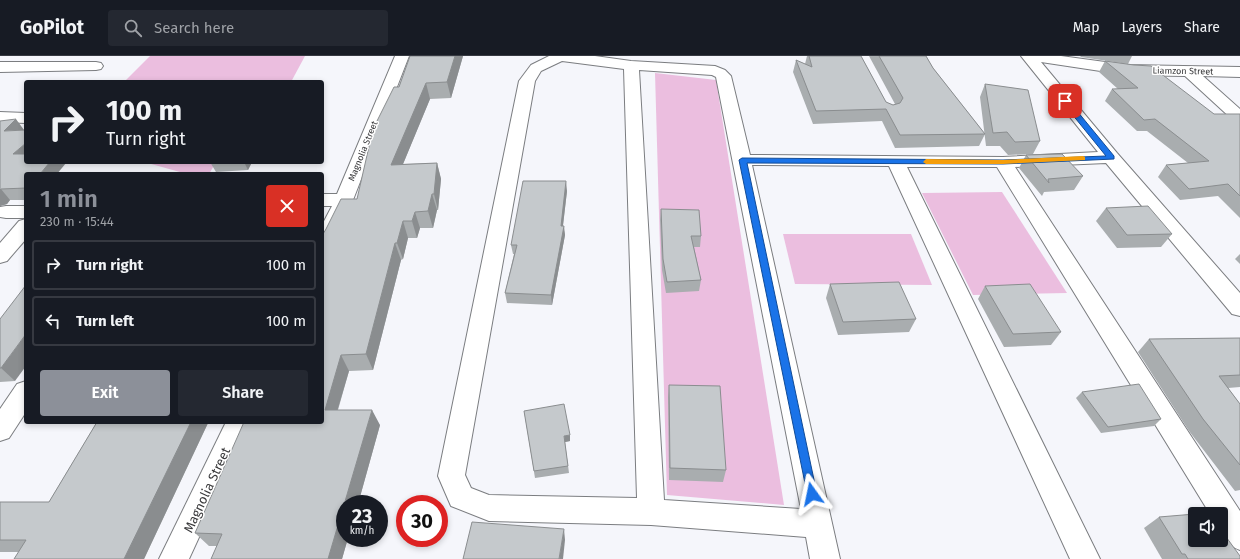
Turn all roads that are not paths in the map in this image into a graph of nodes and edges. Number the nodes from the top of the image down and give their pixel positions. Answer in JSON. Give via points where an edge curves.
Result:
{"nodes":[{"id":1,"x":108,"y":56,"type":"edge"},
{"id":2,"x":402,"y":56,"type":"edge"},
{"id":3,"x":560,"y":56,"type":"edge"},
{"id":4,"x":1030,"y":56,"type":"edge"},
{"id":5,"x":1054,"y":58,"type":"edge"},
{"id":6,"x":631,"y":65,"type":"junction"},
{"id":7,"x":96,"y":66,"type":"junction"},
{"id":8,"x":0,"y":67,"type":"edge"},
{"id":9,"x":1189,"y":72,"type":"junction"},
{"id":10,"x":1240,"y":72,"type":"edge"},
{"id":11,"x":80,"y":80,"type":"edge"},
{"id":12,"x":0,"y":117,"type":"edge"},
{"id":13,"x":24,"y":118,"type":"edge"},
{"id":14,"x":1240,"y":118,"type":"edge"},
{"id":15,"x":1111,"y":158,"type":"junction"},
{"id":16,"x":742,"y":160,"type":"junction"},
{"id":17,"x":896,"y":162,"type":"junction"},
{"id":18,"x":1003,"y":162,"type":"junction"},
{"id":19,"x":324,"y":200,"type":"edge"},
{"id":20,"x":344,"y":200,"type":"junction"},
{"id":21,"x":6,"y":212,"type":"dead end"},
{"id":22,"x":24,"y":212,"type":"edge"},
{"id":23,"x":24,"y":228,"type":"edge"},
{"id":24,"x":324,"y":242,"type":"edge"},
{"id":25,"x":0,"y":256,"type":"edge"},
{"id":26,"x":1240,"y":308,"type":"edge"},
{"id":27,"x":24,"y":395,"type":"edge"},
{"id":28,"x":238,"y":424,"type":"edge"},
{"id":29,"x":0,"y":430,"type":"edge"},
{"id":30,"x":651,"y":512,"type":"junction"},
{"id":31,"x":818,"y":524,"type":"junction"},
{"id":32,"x":1240,"y":536,"type":"edge"},
{"id":33,"x":174,"y":559,"type":"edge"},
{"id":34,"x":825,"y":559,"type":"edge"},
{"id":35,"x":1086,"y":559,"type":"edge"}],
"edges":[{"from":1,"to":7,"type":"street"},
{"from":2,"to":20,"type":"street","name":"Magnolia Street"},
{"from":3,"to":6,"type":"street"},
{"from":3,"to":30,"type":"street","via":[[536,68],[527,81],[451,476],[461,498],[489,508]]},
{"from":4,"to":5,"type":"street","name":"Liamzon Street"},
{"from":4,"to":15,"type":"street"},
{"from":5,"to":9,"type":"street","name":"Liamzon Street","via":[[1127,70]]},
{"from":6,"to":16,"type":"street","via":[[720,73],[723,76]]},
{"from":6,"to":30,"type":"street"},
{"from":7,"to":8,"type":"street"},
{"from":7,"to":11,"type":"street"},
{"from":9,"to":10,"type":"street","name":"Liamzon Street"},
{"from":9,"to":14,"type":"street"},
{"from":12,"to":13,"type":"street"},
{"from":15,"to":18,"type":"street"},
{"from":15,"to":26,"type":"street"},
{"from":16,"to":17,"type":"street"},
{"from":16,"to":31,"type":"street"},
{"from":17,"to":18,"type":"street"},
{"from":17,"to":35,"type":"street"},
{"from":18,"to":32,"type":"street"},
{"from":19,"to":20,"type":"street"},
{"from":20,"to":24,"type":"street","name":"Magnolia Street"},
{"from":21,"to":22,"type":"street"},
{"from":23,"to":25,"type":"street"},
{"from":27,"to":29,"type":"street"},
{"from":28,"to":33,"type":"street","name":"Magnolia Street"},
{"from":30,"to":31,"type":"street"},
{"from":31,"to":34,"type":"street"}]}
